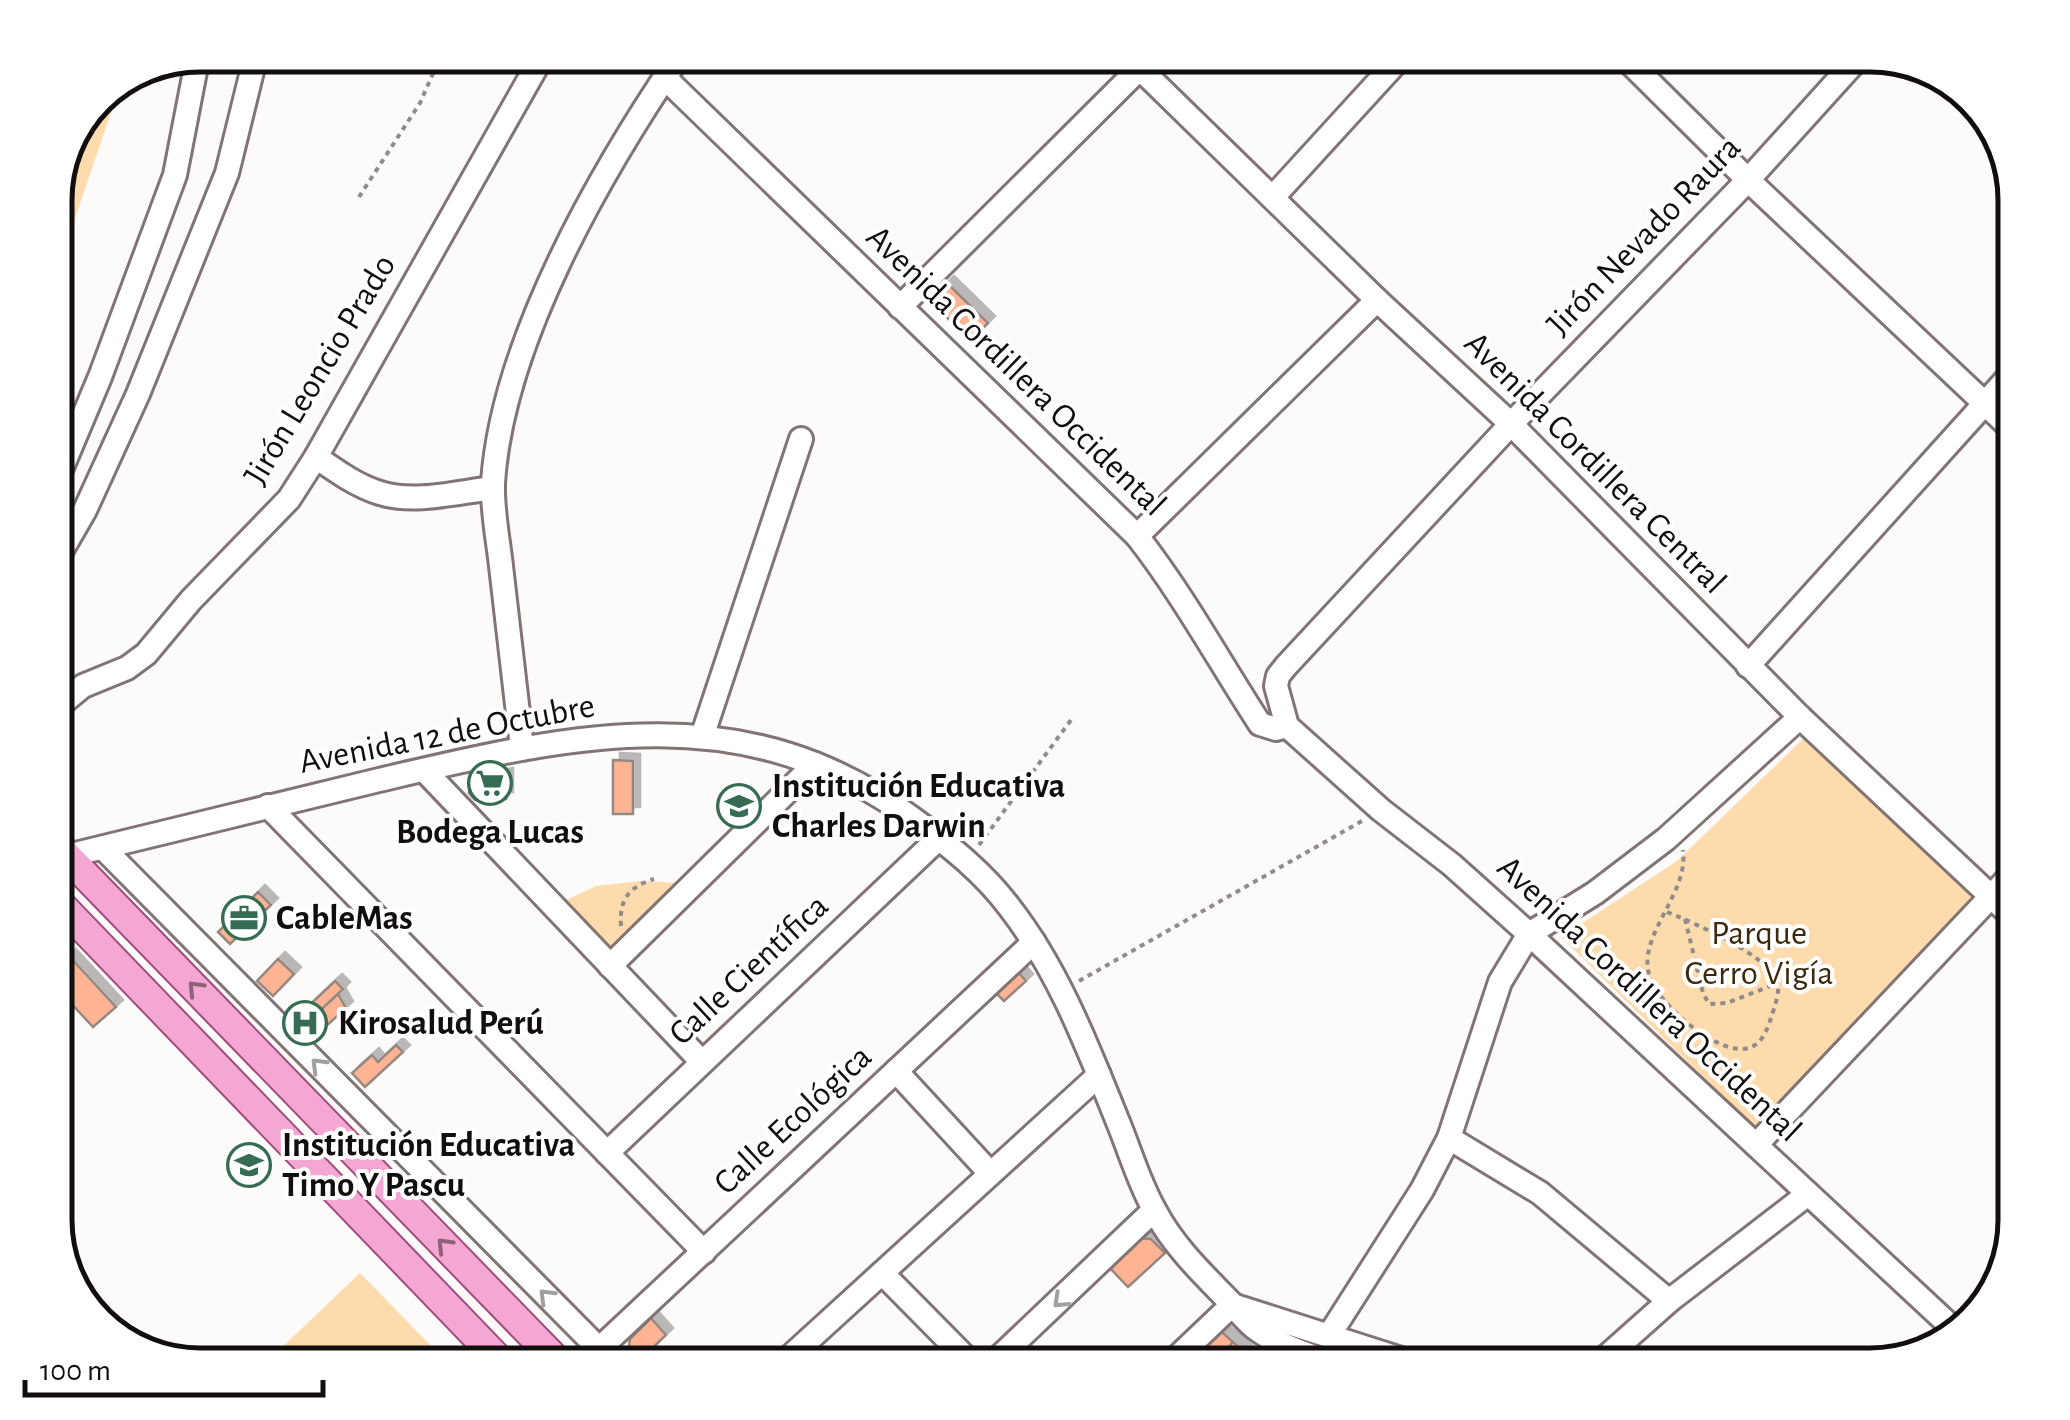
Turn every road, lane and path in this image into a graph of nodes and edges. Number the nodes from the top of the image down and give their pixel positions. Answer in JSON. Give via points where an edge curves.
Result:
{"nodes":[{"id":1,"x":252,"y":72,"type":"edge"},
{"id":2,"x":433,"y":72,"type":"edge"},
{"id":3,"x":533,"y":72,"type":"edge"},
{"id":4,"x":669,"y":72,"type":"edge"},
{"id":5,"x":1123,"y":72,"type":"edge"},
{"id":6,"x":1144,"y":72,"type":"edge"},
{"id":7,"x":1387,"y":72,"type":"edge"},
{"id":8,"x":1639,"y":72,"type":"edge"},
{"id":9,"x":1846,"y":72,"type":"edge"},
{"id":10,"x":195,"y":73,"type":"edge"},
{"id":11,"x":665,"y":78,"type":"junction"},
{"id":12,"x":1748,"y":180,"type":"junction"},
{"id":13,"x":1274,"y":196,"type":"junction"},
{"id":14,"x":358,"y":198,"type":"dead end"},
{"id":15,"x":1377,"y":300,"type":"junction"},
{"id":16,"x":900,"y":306,"type":"junction"},
{"id":17,"x":1998,"y":388,"type":"edge"},
{"id":18,"x":1985,"y":402,"type":"junction"},
{"id":19,"x":1998,"y":415,"type":"edge"},
{"id":20,"x":1512,"y":424,"type":"junction"},
{"id":21,"x":801,"y":439,"type":"dead end"},
{"id":22,"x":73,"y":441,"type":"edge"},
{"id":23,"x":316,"y":457,"type":"junction"},
{"id":24,"x":493,"y":488,"type":"junction"},
{"id":25,"x":73,"y":531,"type":"edge"},
{"id":26,"x":1137,"y":536,"type":"junction"},
{"id":27,"x":1748,"y":666,"type":"junction"},
{"id":28,"x":73,"y":694,"type":"edge"},
{"id":29,"x":1800,"y":718,"type":"junction"},
{"id":30,"x":1071,"y":720,"type":"dead end"},
{"id":31,"x":1286,"y":726,"type":"junction"},
{"id":32,"x":702,"y":737,"type":"junction"},
{"id":33,"x":522,"y":748,"type":"junction"},
{"id":34,"x":814,"y":764,"type":"junction"},
{"id":35,"x":424,"y":770,"type":"junction"},
{"id":36,"x":268,"y":806,"type":"junction"},
{"id":37,"x":1381,"y":810,"type":"junction"},
{"id":38,"x":1670,"y":835,"type":"junction"},
{"id":39,"x":939,"y":838,"type":"junction"},
{"id":40,"x":103,"y":848,"type":"junction"},
{"id":41,"x":73,"y":853,"type":"edge"},
{"id":42,"x":967,"y":860,"type":"junction"},
{"id":43,"x":73,"y":869,"type":"edge"},
{"id":44,"x":654,"y":878,"type":"dead end"},
{"id":45,"x":1998,"y":890,"type":"edge"},
{"id":46,"x":1992,"y":897,"type":"junction"},
{"id":47,"x":1998,"y":903,"type":"edge"},
{"id":48,"x":1667,"y":912,"type":"junction"},
{"id":49,"x":73,"y":918,"type":"edge"},
{"id":50,"x":1684,"y":919,"type":"junction"},
{"id":51,"x":1529,"y":934,"type":"junction"},
{"id":52,"x":1034,"y":942,"type":"junction"},
{"id":53,"x":628,"y":948,"type":"junction"},
{"id":54,"x":610,"y":966,"type":"junction"},
{"id":55,"x":1778,"y":983,"type":"junction"},
{"id":56,"x":1062,"y":990,"type":"junction"},
{"id":57,"x":702,"y":1062,"type":"junction"},
{"id":58,"x":896,"y":1071,"type":"junction"},
{"id":59,"x":1098,"y":1074,"type":"junction"},
{"id":60,"x":1449,"y":1138,"type":"junction"},
{"id":61,"x":1756,"y":1146,"type":"junction"},
{"id":62,"x":607,"y":1153,"type":"junction"},
{"id":63,"x":990,"y":1174,"type":"junction"},
{"id":64,"x":1808,"y":1194,"type":"junction"},
{"id":65,"x":1154,"y":1210,"type":"junction"},
{"id":66,"x":704,"y":1252,"type":"junction"},
{"id":67,"x":882,"y":1273,"type":"junction"},
{"id":68,"x":1669,"y":1300,"type":"junction"},
{"id":69,"x":1232,"y":1304,"type":"junction"},
{"id":70,"x":1946,"y":1321,"type":"edge"},
{"id":71,"x":1330,"y":1334,"type":"junction"},
{"id":72,"x":488,"y":1348,"type":"edge"},
{"id":73,"x":544,"y":1348,"type":"edge"},
{"id":74,"x":598,"y":1348,"type":"edge"},
{"id":75,"x":615,"y":1348,"type":"edge"},
{"id":76,"x":800,"y":1348,"type":"edge"},
{"id":77,"x":955,"y":1348,"type":"edge"},
{"id":78,"x":1008,"y":1348,"type":"edge"},
{"id":79,"x":1186,"y":1348,"type":"edge"},
{"id":80,"x":1295,"y":1348,"type":"edge"},
{"id":81,"x":1371,"y":1348,"type":"edge"},
{"id":82,"x":1616,"y":1348,"type":"edge"}],
"edges":[{"from":1,"to":25,"type":"street","via":[[227,173],[138,394]]},
{"from":2,"to":14,"type":"path"},
{"from":3,"to":23,"type":"street","name":"Jirón Leoncio Prado"},
{"from":4,"to":11,"type":"street"},
{"from":5,"to":16,"type":"street"},
{"from":6,"to":13,"type":"street","name":"Avenida Cordillera Central"},
{"from":7,"to":13,"type":"street"},
{"from":8,"to":12,"type":"street"},
{"from":9,"to":12,"type":"street","name":"Jirón Nevado Raura"},
{"from":10,"to":22,"type":"street","via":[[176,175]]},
{"from":11,"to":16,"type":"street","name":"Avenida Cordillera Occidental"},
{"from":11,"to":24,"type":"street","via":[[588,204],[534,323],[498,429]]},
{"from":12,"to":18,"type":"street"},
{"from":12,"to":20,"type":"street","name":"Jirón Nevado Raura"},
{"from":13,"to":15,"type":"street","name":"Avenida Cordillera Central"},
{"from":15,"to":20,"type":"street","name":"Avenida Cordillera Central"},
{"from":15,"to":26,"type":"street"},
{"from":16,"to":26,"type":"street","name":"Avenida Cordillera Occidental"},
{"from":17,"to":18,"type":"street"},
{"from":18,"to":19,"type":"street"},
{"from":18,"to":27,"type":"street"},
{"from":20,"to":27,"type":"street","name":"Avenida Cordillera Central"},
{"from":20,"to":31,"type":"street","name":"Jirón Nevado Raura","via":[[1278,676]]},
{"from":21,"to":32,"type":"street"},
{"from":23,"to":24,"type":"street","via":[[380,494]]},
{"from":23,"to":28,"type":"street","name":"Jirón Leoncio Prado","via":[[289,499],[146,654]]},
{"from":24,"to":33,"type":"street"},
{"from":26,"to":31,"type":"street","name":"Avenida Cordillera Occidental","via":[[1260,724]]},
{"from":27,"to":29,"type":"street","name":"Avenida Cordillera Central"},
{"from":29,"to":38,"type":"street"},
{"from":29,"to":46,"type":"street","name":"Avenida Cordillera Central"},
{"from":30,"to":42,"type":"path"},
{"from":31,"to":37,"type":"street","name":"Avenida Cordillera Occidental"},
{"from":32,"to":33,"type":"street","name":"Avenida 12 de Octubre","via":[[615,735]]},
{"from":32,"to":34,"type":"street","name":"Avenida 12 de Octubre"},
{"from":33,"to":35,"type":"street","name":"Avenida 12 de Octubre"},
{"from":34,"to":39,"type":"street","name":"Avenida 12 de Octubre","via":[[895,805]]},
{"from":34,"to":53,"type":"street"},
{"from":35,"to":36,"type":"street","name":"Avenida 12 de Octubre"},
{"from":35,"to":54,"type":"street"},
{"from":36,"to":40,"type":"street","name":"Avenida 12 de Octubre"},
{"from":36,"to":62,"type":"street"},
{"from":37,"to":51,"type":"street","name":"Avenida Cordillera Occidental"},
{"from":37,"to":56,"type":"path"},
{"from":38,"to":48,"type":"path","via":[[1684,852],[1683,874]]},
{"from":38,"to":51,"type":"street"},
{"from":39,"to":42,"type":"street","name":"Avenida 12 de Octubre"},
{"from":39,"to":57,"type":"street","name":"Calle Científica"},
{"from":40,"to":41,"type":"street","name":"Avenida 12 de Octubre"},
{"from":74,"to":40,"type":"street","one_way":true},
{"from":42,"to":52,"type":"street","name":"Avenida 12 de Octubre"},
{"from":73,"to":43,"type":"main road","one_way":true},
{"from":44,"to":53,"type":"path","via":[[628,891],[622,902]]},
{"from":45,"to":46,"type":"street"},
{"from":46,"to":47,"type":"street","name":"Avenida Cordillera Central"},
{"from":46,"to":61,"type":"street"},
{"from":48,"to":50,"type":"path"},
{"from":48,"to":55,"type":"path","via":[[1649,952],[1648,973],[1670,1010],[1695,1029],[1732,1047],[1755,1045],[1770,1021]]},
{"from":49,"to":72,"type":"main road"},
{"from":50,"to":55,"type":"path","via":[[1752,956]]},
{"from":50,"to":55,"type":"path","via":[[1708,1004]]},
{"from":51,"to":60,"type":"street","via":[[1500,982]]},
{"from":51,"to":61,"type":"street","name":"Avenida Cordillera Occidental"},
{"from":52,"to":56,"type":"street","name":"Avenida 12 de Octubre"},
{"from":52,"to":58,"type":"street","name":"Calle Ecológica"},
{"from":53,"to":54,"type":"street"},
{"from":54,"to":57,"type":"street"},
{"from":56,"to":59,"type":"street","name":"Avenida 12 de Octubre"},
{"from":57,"to":62,"type":"street","name":"Calle Científica"},
{"from":58,"to":63,"type":"street"},
{"from":58,"to":66,"type":"street","name":"Calle Ecológica"},
{"from":59,"to":63,"type":"street"},
{"from":59,"to":65,"type":"street","name":"Avenida 12 de Octubre"},
{"from":60,"to":68,"type":"street","via":[[1540,1193]]},
{"from":60,"to":71,"type":"street"},
{"from":61,"to":64,"type":"street","name":"Avenida Cordillera Occidental"},
{"from":62,"to":66,"type":"street"},
{"from":63,"to":67,"type":"street"},
{"from":64,"to":68,"type":"street"},
{"from":64,"to":70,"type":"street","name":"Avenida Cordillera Occidental"},
{"from":65,"to":69,"type":"street","name":"Avenida 12 de Octubre","via":[[1188,1260]]},
{"from":65,"to":78,"type":"street","one_way":true},
{"from":66,"to":75,"type":"street","name":"Calle Ecológica"},
{"from":67,"to":76,"type":"street"},
{"from":67,"to":77,"type":"street"},
{"from":68,"to":82,"type":"street"},
{"from":69,"to":71,"type":"street","name":"Avenida 12 de Octubre"},
{"from":69,"to":79,"type":"street"},
{"from":69,"to":80,"type":"street","name":"Avenida 12 de Octubre","via":[[1262,1334]]},
{"from":71,"to":81,"type":"street","name":"Avenida 12 de Octubre"}]}
